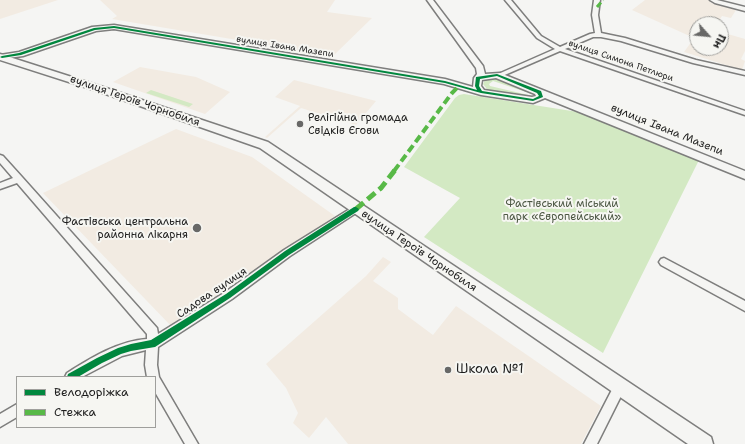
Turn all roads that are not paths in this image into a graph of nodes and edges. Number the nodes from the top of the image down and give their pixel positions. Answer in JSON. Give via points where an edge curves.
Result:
{"nodes":[{"id":1,"x":430,"y":0,"type":"edge"},
{"id":2,"x":508,"y":0,"type":"edge"},
{"id":3,"x":597,"y":0,"type":"edge"},
{"id":4,"x":603,"y":0,"type":"edge"},
{"id":5,"x":713,"y":0,"type":"edge"},
{"id":6,"x":596,"y":7,"type":"junction"},
{"id":7,"x":745,"y":9,"type":"edge"},
{"id":8,"x":598,"y":34,"type":"junction"},
{"id":9,"x":558,"y":49,"type":"junction"},
{"id":10,"x":1,"y":57,"type":"edge"},
{"id":11,"x":480,"y":68,"type":"junction"},
{"id":12,"x":745,"y":73,"type":"edge"},
{"id":13,"x":498,"y":75,"type":"junction"},
{"id":14,"x":477,"y":80,"type":"junction"},
{"id":15,"x":459,"y":86,"type":"junction"},
{"id":16,"x":481,"y":92,"type":"junction"},
{"id":17,"x":539,"y":92,"type":"junction"},
{"id":18,"x":533,"y":100,"type":"junction"},
{"id":19,"x":579,"y":109,"type":"junction"},
{"id":20,"x":745,"y":113,"type":"edge"},
{"id":21,"x":0,"y":158,"type":"edge"},
{"id":22,"x":745,"y":175,"type":"edge"},
{"id":23,"x":19,"y":179,"type":"junction"},
{"id":24,"x":0,"y":186,"type":"edge"},
{"id":25,"x":356,"y":209,"type":"junction"},
{"id":26,"x":664,"y":262,"type":"dead end"},
{"id":27,"x":128,"y":303,"type":"junction"},
{"id":28,"x":745,"y":306,"type":"edge"},
{"id":29,"x":165,"y":336,"type":"junction"},
{"id":30,"x":152,"y":344,"type":"junction"},
{"id":31,"x":74,"y":376,"type":"edge"},
{"id":32,"x":153,"y":376,"type":"edge"},
{"id":33,"x":156,"y":383,"type":"edge"},
{"id":34,"x":620,"y":386,"type":"junction"},
{"id":35,"x":16,"y":411,"type":"edge"},
{"id":36,"x":0,"y":421,"type":"edge"},
{"id":37,"x":192,"y":444,"type":"edge"},
{"id":38,"x":590,"y":444,"type":"edge"},
{"id":39,"x":704,"y":444,"type":"edge"}],
"edges":[{"from":1,"to":11,"type":"street"},
{"from":2,"to":9,"type":"street","name":"вулиця Симона Петлюри","via":[[539,36]]},
{"from":3,"to":6,"type":"street"},
{"from":4,"to":6,"type":"street"},
{"from":5,"to":7,"type":"street"},
{"from":6,"to":8,"type":"street"},
{"from":8,"to":9,"type":"street","via":[[592,34]]},
{"from":8,"to":12,"type":"street","via":[[680,58]]},
{"from":9,"to":13,"type":"street"},
{"from":9,"to":20,"type":"street","name":"вулиця Симона Петлюри"},
{"from":10,"to":15,"type":"street","name":"вулиця Івана Мазепи","via":[[20,54],[108,26]]},
{"from":10,"to":25,"type":"main road","name":"вулиця Героїв Чорнобиля","via":[[264,145]]},
{"from":11,"to":13,"type":"street","name":"вулиця Івана Мазепи"},
{"from":11,"to":14,"type":"street","via":[[481,74]]},
{"from":13,"to":14,"type":"street"},
{"from":13,"to":17,"type":"street","name":"вулиця Івана Мазепи"},
{"from":14,"to":15,"type":"street"},
{"from":14,"to":16,"type":"street"},
{"from":15,"to":16,"type":"street","name":"вулиця Івана Мазепи"},
{"from":16,"to":18,"type":"street","name":"вулиця Івана Мазепи"},
{"from":17,"to":18,"type":"street","via":[[540,98]]},
{"from":17,"to":19,"type":"street","name":"вулиця Івана Мазепи"},
{"from":18,"to":19,"type":"street","name":"вулиця Івана Мазепи"},
{"from":19,"to":22,"type":"street","name":"вулиця Івана Мазепи"},
{"from":21,"to":23,"type":"street"},
{"from":23,"to":24,"type":"street"},
{"from":23,"to":27,"type":"street"},
{"from":25,"to":29,"type":"street","name":"Садова вулиця"},
{"from":25,"to":34,"type":"main road","name":"вулиця Героїв Чорнобиля"},
{"from":26,"to":28,"type":"street"},
{"from":27,"to":29,"type":"street"},
{"from":27,"to":30,"type":"street","via":[[153,332]]},
{"from":29,"to":30,"type":"street","name":"Садова вулиця"},
{"from":30,"to":31,"type":"street","name":"Садова вулиця","via":[[139,344],[117,353]]},
{"from":30,"to":32,"type":"street"},
{"from":33,"to":37,"type":"street"},
{"from":34,"to":38,"type":"street"},
{"from":34,"to":39,"type":"main road","name":"вулиця Героїв Чорнобиля"},
{"from":35,"to":36,"type":"street"}]}
